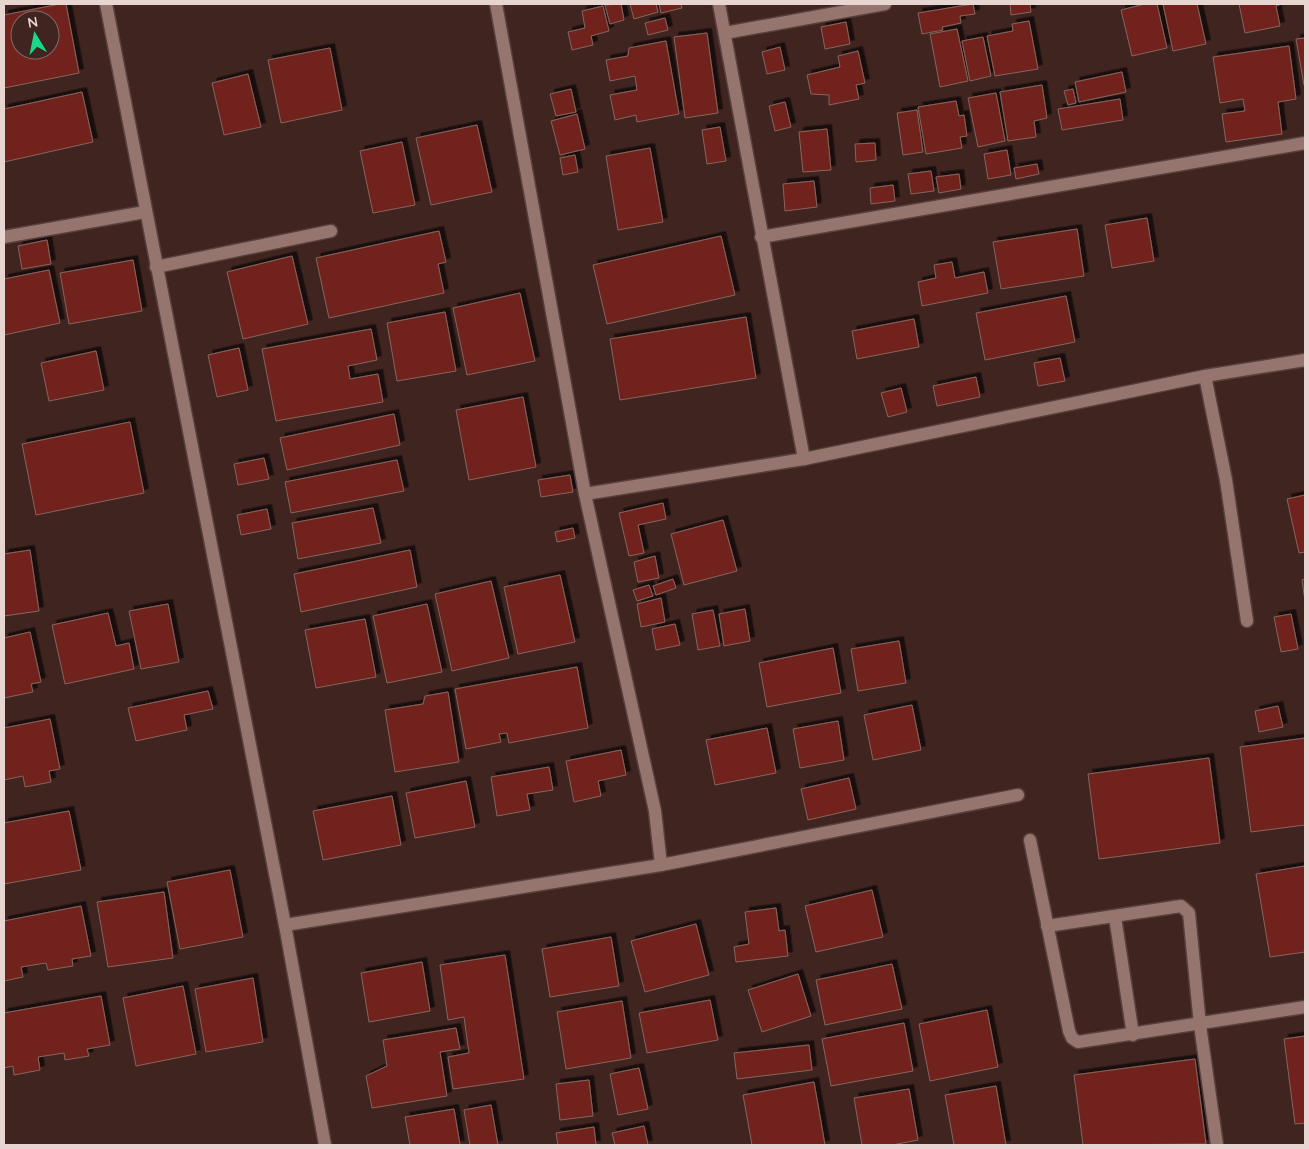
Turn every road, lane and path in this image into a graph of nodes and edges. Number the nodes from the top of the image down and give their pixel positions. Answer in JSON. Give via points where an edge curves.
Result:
{"nodes":[{"id":1,"x":106,"y":4,"type":"edge"},
{"id":2,"x":496,"y":4,"type":"edge"},
{"id":3,"x":719,"y":4,"type":"edge"},
{"id":4,"x":885,"y":4,"type":"edge"},
{"id":5,"x":725,"y":33,"type":"junction"},
{"id":6,"x":1305,"y":143,"type":"edge"},
{"id":7,"x":145,"y":212,"type":"junction"},
{"id":8,"x":331,"y":231,"type":"dead end"},
{"id":9,"x":762,"y":237,"type":"junction"},
{"id":10,"x":4,"y":238,"type":"edge"},
{"id":11,"x":156,"y":267,"type":"junction"},
{"id":12,"x":1305,"y":360,"type":"edge"},
{"id":13,"x":1204,"y":376,"type":"junction"},
{"id":14,"x":804,"y":459,"type":"junction"},
{"id":15,"x":586,"y":494,"type":"junction"},
{"id":16,"x":1247,"y":622,"type":"dead end"},
{"id":17,"x":1018,"y":795,"type":"dead end"},
{"id":18,"x":1030,"y":840,"type":"dead end"},
{"id":19,"x":662,"y":865,"type":"junction"},
{"id":20,"x":1115,"y":917,"type":"junction"},
{"id":21,"x":285,"y":925,"type":"junction"},
{"id":22,"x":1047,"y":926,"type":"junction"},
{"id":23,"x":1305,"y":1007,"type":"edge"},
{"id":24,"x":1200,"y":1025,"type":"junction"},
{"id":25,"x":1134,"y":1035,"type":"junction"},
{"id":26,"x":325,"y":1145,"type":"edge"},
{"id":27,"x":1217,"y":1145,"type":"edge"}],
"edges":[{"from":1,"to":7,"type":"street"},
{"from":2,"to":15,"type":"street"},
{"from":3,"to":5,"type":"street"},
{"from":4,"to":5,"type":"street"},
{"from":5,"to":9,"type":"street"},
{"from":6,"to":9,"type":"street"},
{"from":7,"to":10,"type":"street"},
{"from":7,"to":11,"type":"street"},
{"from":8,"to":11,"type":"street"},
{"from":9,"to":14,"type":"street"},
{"from":11,"to":21,"type":"street"},
{"from":12,"to":13,"type":"street"},
{"from":13,"to":14,"type":"street"},
{"from":13,"to":16,"type":"street","via":[[1226,480]]},
{"from":14,"to":15,"type":"street"},
{"from":15,"to":19,"type":"street","via":[[655,811]]},
{"from":17,"to":19,"type":"street"},
{"from":18,"to":22,"type":"street"},
{"from":19,"to":21,"type":"street"},
{"from":20,"to":22,"type":"street"},
{"from":20,"to":24,"type":"street","via":[[1181,906],[1186,908],[1189,912]]},
{"from":20,"to":25,"type":"street"},
{"from":21,"to":26,"type":"street"},
{"from":22,"to":25,"type":"street","via":[[1072,1038],[1078,1042]]},
{"from":23,"to":24,"type":"street"},
{"from":24,"to":25,"type":"street"},
{"from":24,"to":27,"type":"street"}]}
